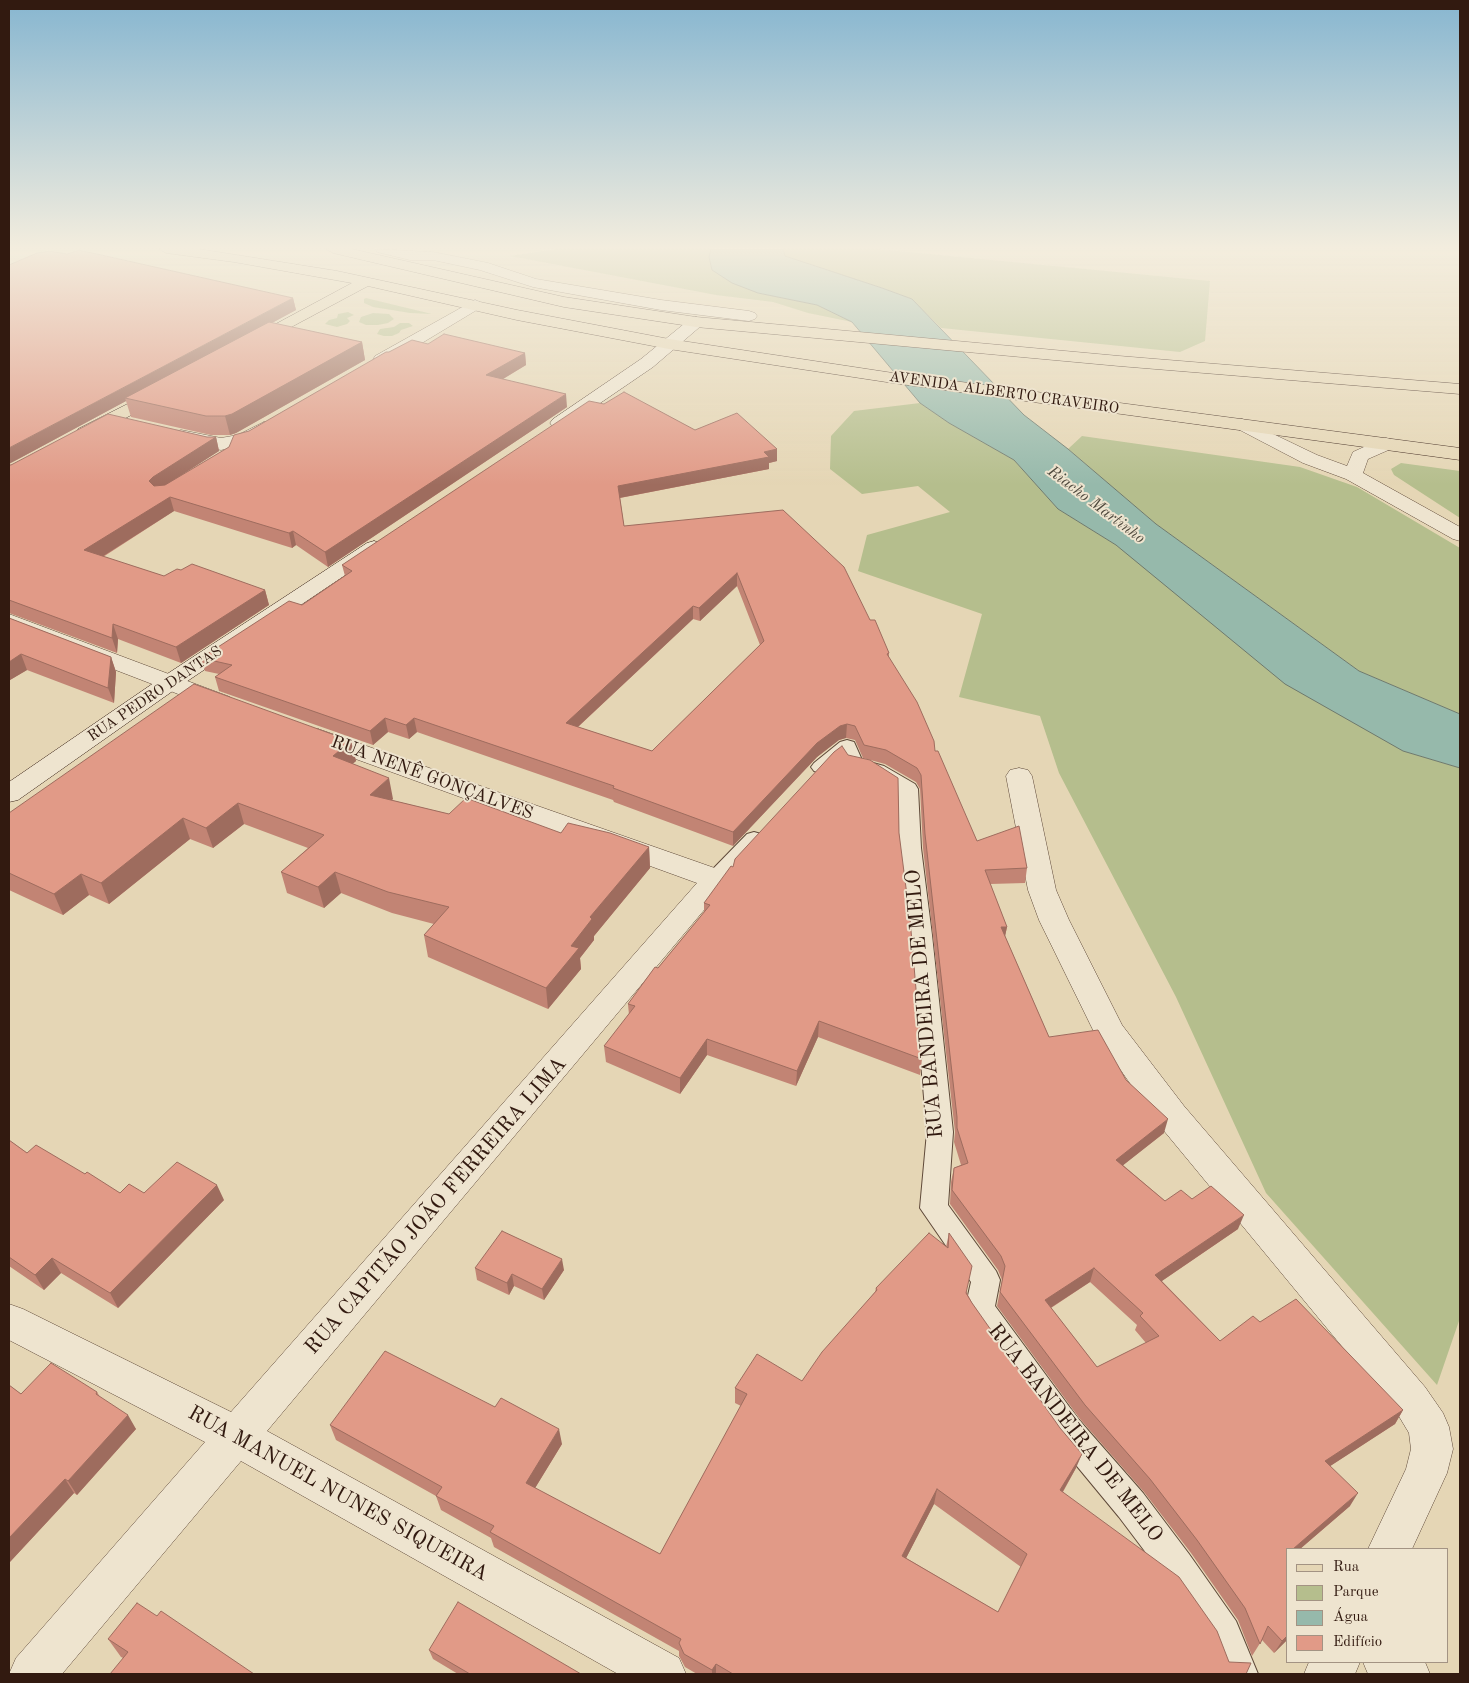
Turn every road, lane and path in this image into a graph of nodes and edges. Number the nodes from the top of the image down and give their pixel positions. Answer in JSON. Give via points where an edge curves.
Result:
{"nodes":[{"id":1,"x":281,"y":328,"type":"edge"},
{"id":2,"x":437,"y":328,"type":"edge"},
{"id":3,"x":585,"y":328,"type":"edge"},
{"id":4,"x":689,"y":328,"type":"edge"},
{"id":5,"x":757,"y":328,"type":"edge"},
{"id":6,"x":669,"y":344,"type":"junction"},
{"id":7,"x":239,"y":350,"type":"edge"},
{"id":8,"x":365,"y":369,"type":"edge"},
{"id":9,"x":178,"y":382,"type":"edge"},
{"id":10,"x":1460,"y":389,"type":"edge"},
{"id":11,"x":109,"y":419,"type":"junction"},
{"id":12,"x":279,"y":419,"type":"edge"},
{"id":13,"x":1242,"y":424,"type":"junction"},
{"id":14,"x":139,"y":426,"type":"edge"},
{"id":15,"x":165,"y":432,"type":"edge"},
{"id":16,"x":542,"y":435,"type":"edge"},
{"id":17,"x":68,"y":442,"type":"edge"},
{"id":18,"x":232,"y":443,"type":"junction"},
{"id":19,"x":1386,"y":444,"type":"junction"},
{"id":20,"x":1460,"y":454,"type":"edge"},
{"id":21,"x":218,"y":461,"type":"edge"},
{"id":22,"x":1353,"y":474,"type":"junction"},
{"id":23,"x":1460,"y":535,"type":"edge"},
{"id":24,"x":388,"y":538,"type":"edge"},
{"id":25,"x":9,"y":621,"type":"edge"},
{"id":26,"x":169,"y":683,"type":"junction"},
{"id":27,"x":242,"y":709,"type":"edge"},
{"id":28,"x":298,"y":730,"type":"edge"},
{"id":29,"x":1019,"y":776,"type":"dead end"},
{"id":30,"x":806,"y":783,"type":"edge"},
{"id":31,"x":9,"y":794,"type":"edge"},
{"id":32,"x":768,"y":825,"type":"edge"},
{"id":33,"x":716,"y":879,"type":"junction"},
{"id":34,"x":9,"y":1321,"type":"edge"},
{"id":35,"x":238,"y":1437,"type":"junction"},
{"id":36,"x":1390,"y":1548,"type":"edge"},
{"id":37,"x":1335,"y":1663,"type":"edge"},
{"id":38,"x":1388,"y":1663,"type":"edge"},
{"id":39,"x":32,"y":1674,"type":"edge"},
{"id":40,"x":663,"y":1674,"type":"edge"},
{"id":41,"x":1240,"y":1674,"type":"edge"},
{"id":42,"x":1327,"y":1674,"type":"edge"},
{"id":43,"x":1407,"y":1674,"type":"edge"}],
"edges":[{"from":1,"to":7,"type":"main road"},
{"from":2,"to":8,"type":"street"},
{"from":3,"to":6,"type":"main road","name":"AVENIDA ALBERTO CRAVEIRO"},
{"from":4,"to":6,"type":"street"},
{"from":5,"to":10,"type":"main road"},
{"from":6,"to":13,"type":"main road","name":"AVENIDA ALBERTO CRAVEIRO","via":[[1020,396]]},
{"from":6,"to":16,"type":"street","via":[[647,363]]},
{"from":9,"to":11,"type":"main road"},
{"from":11,"to":14,"type":"street"},
{"from":11,"to":17,"type":"main road"},
{"from":12,"to":18,"type":"street"},
{"from":13,"to":19,"type":"main road","name":"AVENIDA ALBERTO CRAVEIRO"},
{"from":13,"to":22,"type":"street","via":[[1310,459]]},
{"from":15,"to":18,"type":"street","via":[[211,443]]},
{"from":18,"to":21,"type":"lane","via":[[226,456]]},
{"from":19,"to":20,"type":"main road","name":"AVENIDA ALBERTO CRAVEIRO"},
{"from":19,"to":22,"type":"street","via":[[1360,456]]},
{"from":22,"to":23,"type":"street"},
{"from":24,"to":26,"type":"street","name":"RUA PEDRO DANTAS"},
{"from":25,"to":26,"type":"street"},
{"from":26,"to":27,"type":"street"},
{"from":26,"to":31,"type":"street","name":"RUA PEDRO DANTAS"},
{"from":28,"to":33,"type":"street","name":"RUA NENÊ GONÇALVES"},
{"from":29,"to":36,"type":"street","via":[[1042,890],[1110,1032],[1172,1116],[1411,1400],[1429,1427],[1432,1449],[1426,1473]]},
{"from":30,"to":41,"type":"lane","name":"RUA BANDEIRA DE MELO","via":[[825,762],[847,746],[854,764],[876,770],[908,789],[910,848],[940,1132],[934,1208],[986,1280],[980,1309],[1068,1431],[1177,1566],[1224,1633]]},
{"from":32,"to":33,"type":"lane","name":"RUA CAPITÃO JOÃO FERREIRA LIMA"},
{"from":33,"to":35,"type":"street","name":"RUA CAPITÃO JOÃO FERREIRA LIMA"},
{"from":34,"to":35,"type":"street","name":"RUA MANUEL NUNES SIQUEIRA"},
{"from":35,"to":39,"type":"street","name":"RUA CAPITÃO JOÃO FERREIRA LIMA"},
{"from":35,"to":40,"type":"street","name":"RUA MANUEL NUNES SIQUEIRA"},
{"from":37,"to":42,"type":"street"},
{"from":38,"to":43,"type":"street"}]}
